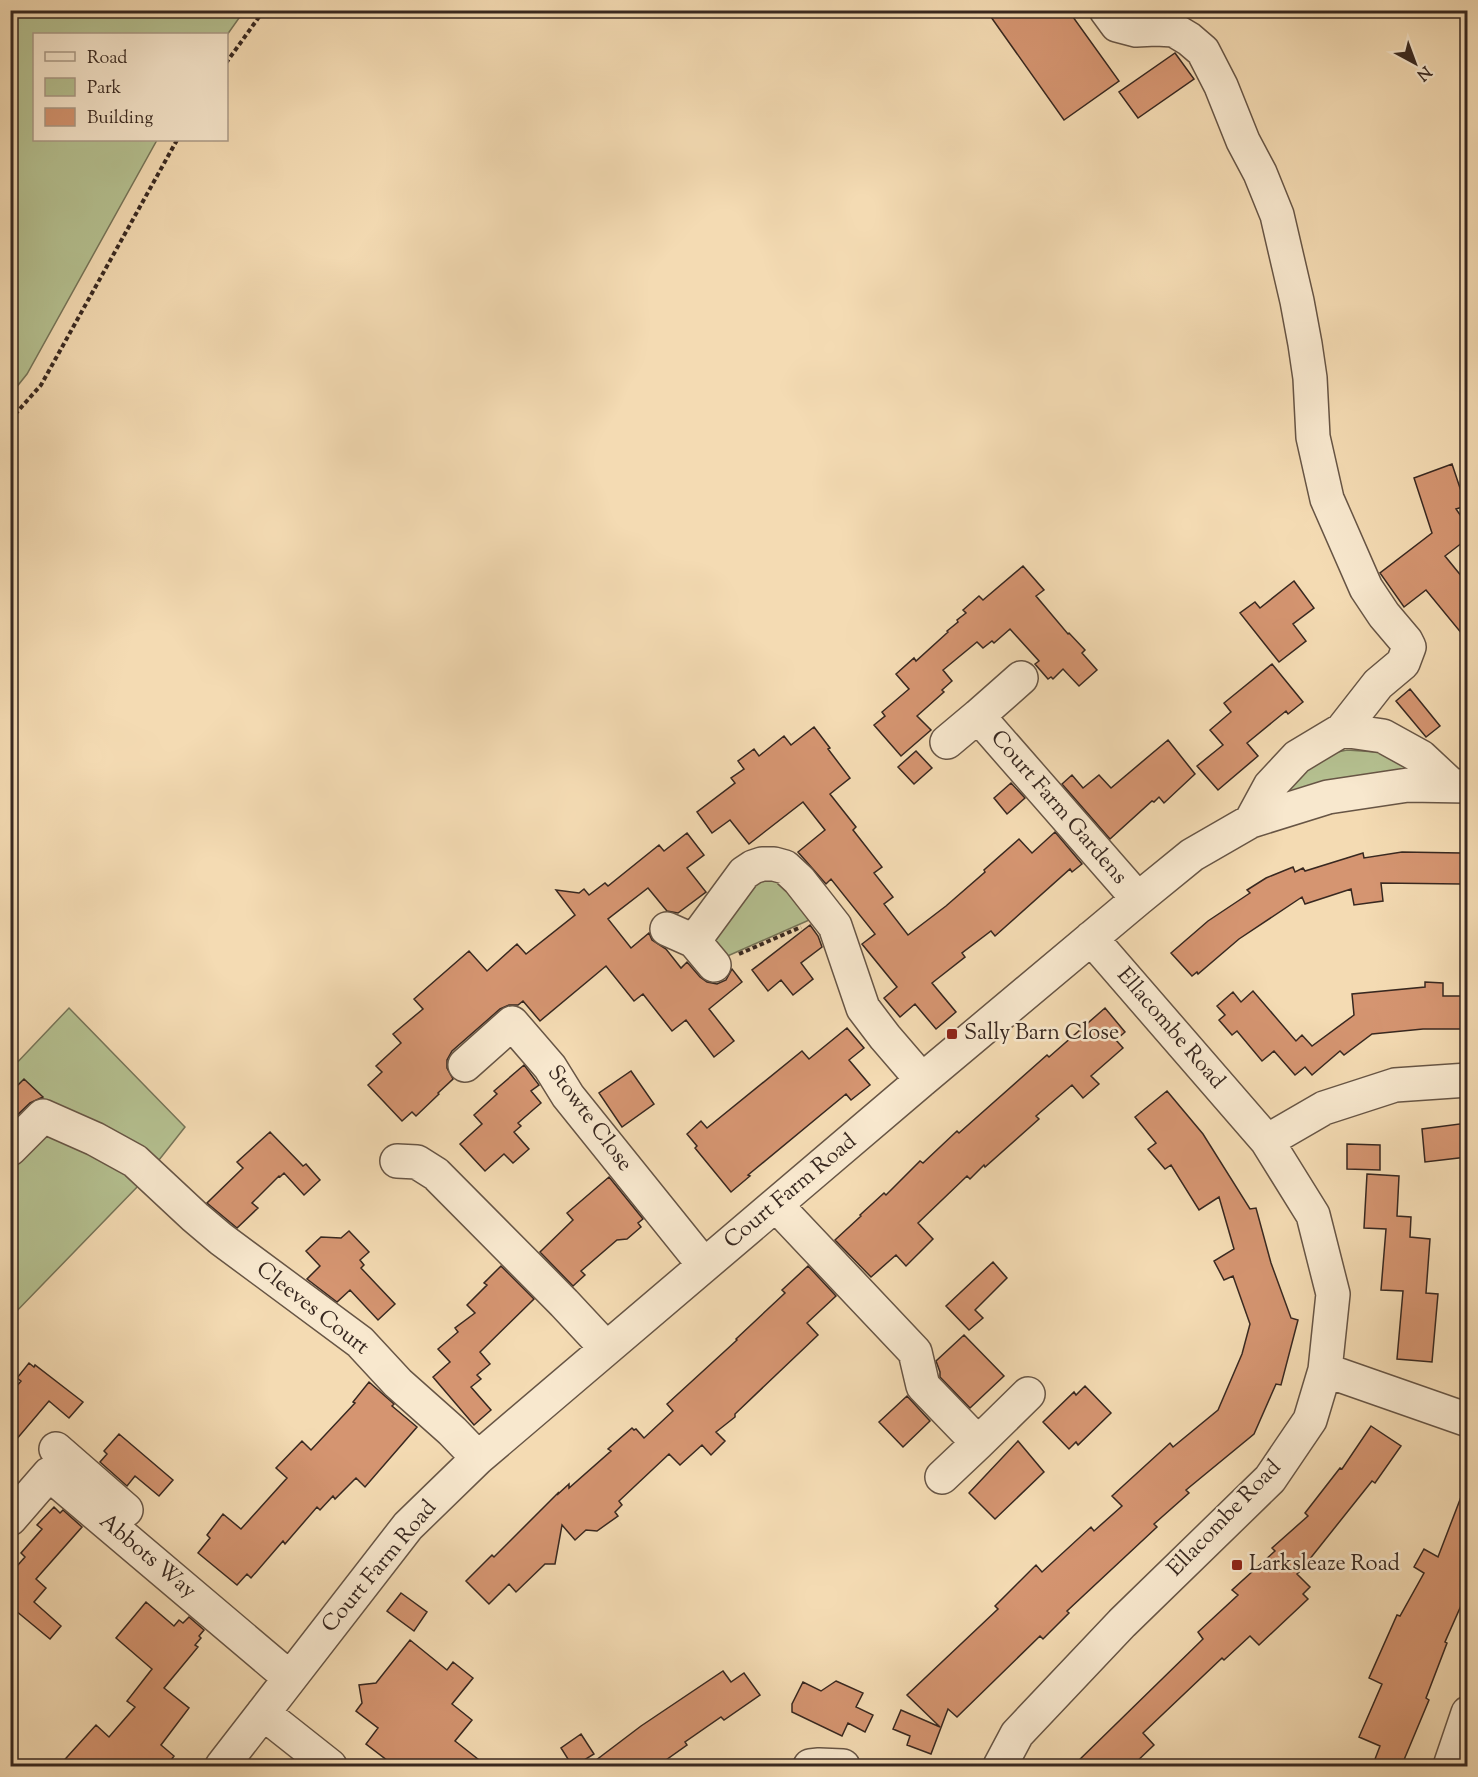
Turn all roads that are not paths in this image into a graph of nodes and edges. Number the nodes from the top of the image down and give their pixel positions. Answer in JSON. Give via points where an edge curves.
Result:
{"nodes":[{"id":1,"x":1106,"y":10,"type":"edge"},
{"id":2,"x":1021,"y":678,"type":"dead end"},
{"id":3,"x":978,"y":716,"type":"junction"},
{"id":4,"x":1342,"y":730,"type":"junction"},
{"id":5,"x":947,"y":742,"type":"dead end"},
{"id":6,"x":1459,"y":785,"type":"edge"},
{"id":7,"x":1251,"y":821,"type":"junction"},
{"id":8,"x":1137,"y":899,"type":"junction"},
{"id":9,"x":1091,"y":938,"type":"junction"},
{"id":10,"x":692,"y":945,"type":"road end"},
{"id":11,"x":465,"y":1065,"type":"dead end"},
{"id":12,"x":922,"y":1080,"type":"junction"},
{"id":13,"x":1467,"y":1080,"type":"edge"},
{"id":14,"x":1267,"y":1141,"type":"junction"},
{"id":15,"x":10,"y":1149,"type":"edge"},
{"id":16,"x":397,"y":1161,"type":"dead end"},
{"id":17,"x":776,"y":1205,"type":"junction"},
{"id":18,"x":704,"y":1265,"type":"junction"},
{"id":19,"x":606,"y":1348,"type":"junction"},
{"id":20,"x":1324,"y":1370,"type":"junction"},
{"id":21,"x":1028,"y":1394,"type":"dead end"},
{"id":22,"x":1467,"y":1420,"type":"edge"},
{"id":23,"x":978,"y":1443,"type":"junction"},
{"id":24,"x":56,"y":1449,"type":"dead end"},
{"id":25,"x":478,"y":1458,"type":"junction"},
{"id":26,"x":942,"y":1478,"type":"dead end"},
{"id":27,"x":10,"y":1519,"type":"edge"},
{"id":28,"x":296,"y":1670,"type":"junction"},
{"id":29,"x":263,"y":1713,"type":"junction"},
{"id":30,"x":1467,"y":1713,"type":"edge"},
{"id":31,"x":222,"y":1767,"type":"edge"},
{"id":32,"x":330,"y":1767,"type":"edge"},
{"id":33,"x":810,"y":1767,"type":"edge"},
{"id":34,"x":843,"y":1767,"type":"edge"},
{"id":35,"x":1000,"y":1767,"type":"edge"},
{"id":36,"x":1450,"y":1767,"type":"edge"}],
"edges":[{"from":1,"to":4,"type":"street","via":[[1117,25],[1136,30],[1173,30],[1203,51],[1276,215],[1305,344],[1313,437],[1327,499],[1366,588],[1409,647],[1403,663],[1378,684]]},
{"from":2,"to":3,"type":"street","name":"Court Farm Gardens"},
{"from":3,"to":5,"type":"street","name":"Court Farm Gardens"},
{"from":3,"to":8,"type":"street","name":"Court Farm Gardens"},
{"from":4,"to":6,"type":"street","via":[[1383,736]]},
{"from":4,"to":7,"type":"street","via":[[1297,757],[1270,786]]},
{"from":6,"to":7,"type":"street","name":"Court Farm Road","via":[[1408,785],[1328,797]]},
{"from":7,"to":8,"type":"street","name":"Court Farm Road","via":[[1192,855]]},
{"from":8,"to":9,"type":"street","name":"Court Farm Road"},
{"from":9,"to":12,"type":"street","name":"Court Farm Road"},
{"from":9,"to":14,"type":"street","name":"Ellacombe Road"},
{"from":10,"to":12,"type":"street","via":[[744,873],[762,864],[785,867],[835,926],[863,1008]]},
{"from":11,"to":18,"type":"street","name":"Stowte Close","via":[[512,1023]]},
{"from":12,"to":17,"type":"street","name":"Court Farm Road"},
{"from":13,"to":14,"type":"street","via":[[1395,1085],[1324,1108]]},
{"from":14,"to":20,"type":"street","name":"Ellacombe Road","via":[[1313,1215],[1333,1294]]},
{"from":15,"to":25,"type":"street","name":"Cleeves Court","via":[[43,1116],[135,1161],[221,1239],[360,1342]]},
{"from":16,"to":19,"type":"street","via":[[417,1162],[436,1174]]},
{"from":17,"to":18,"type":"street","name":"Court Farm Road"},
{"from":17,"to":23,"type":"street","via":[[915,1352],[923,1386]]},
{"from":18,"to":19,"type":"street","name":"Court Farm Road"},
{"from":19,"to":25,"type":"street","name":"Court Farm Road"},
{"from":20,"to":22,"type":"street"},
{"from":20,"to":35,"type":"street","name":"Ellacombe Road","via":[[1310,1420],[1270,1479],[1122,1623],[1025,1725]]},
{"from":21,"to":23,"type":"street"},
{"from":23,"to":26,"type":"street"},
{"from":24,"to":28,"type":"street"},
{"from":25,"to":28,"type":"street","name":"Court Farm Road","via":[[408,1526]]},
{"from":27,"to":28,"type":"street","name":"Abbots Way","via":[[49,1474]]},
{"from":28,"to":29,"type":"street","name":"Court Farm Road"},
{"from":29,"to":31,"type":"street","name":"Court Farm Road"},
{"from":29,"to":32,"type":"street"},
{"from":30,"to":36,"type":"street"},
{"from":33,"to":34,"type":"street"}]}
